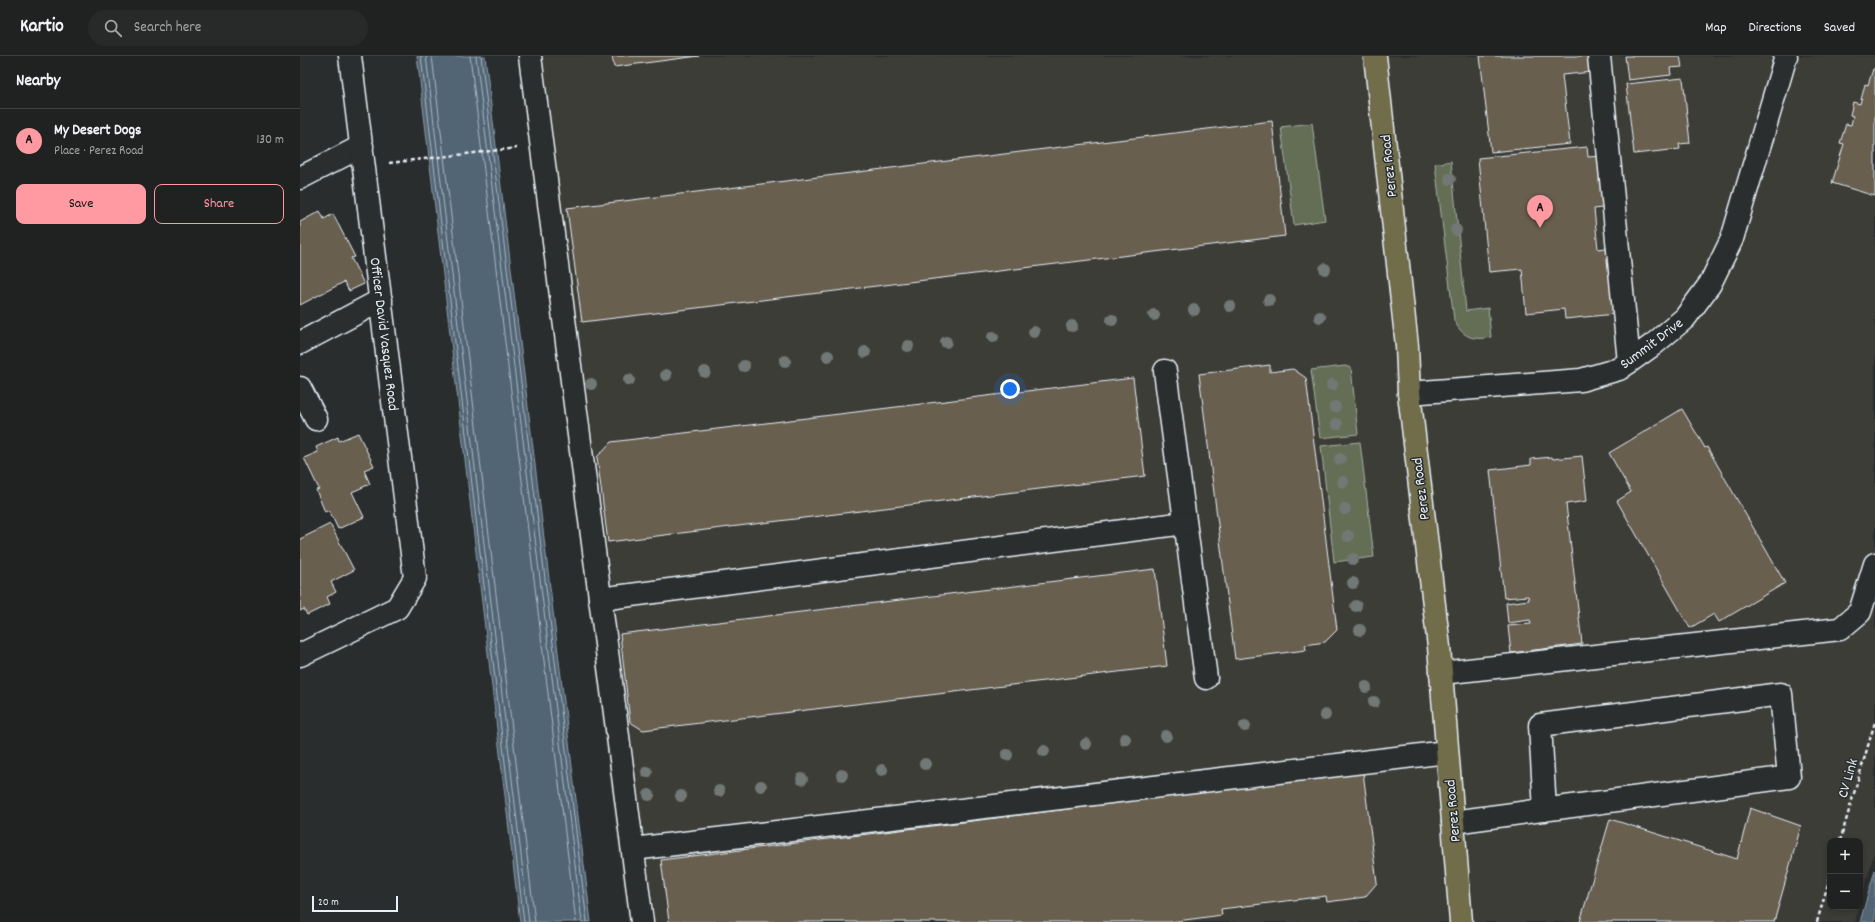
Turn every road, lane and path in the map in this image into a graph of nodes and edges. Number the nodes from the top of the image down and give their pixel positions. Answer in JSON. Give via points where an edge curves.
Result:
{"nodes":[{"id":1,"x":350,"y":56,"type":"edge"},
{"id":2,"x":530,"y":56,"type":"edge"},
{"id":3,"x":1375,"y":56,"type":"edge"},
{"id":4,"x":1599,"y":56,"type":"edge"},
{"id":5,"x":1786,"y":56,"type":"edge"},
{"id":6,"x":521,"y":148,"type":"dead end"},
{"id":7,"x":363,"y":156,"type":"junction"},
{"id":8,"x":300,"y":178,"type":"edge"},
{"id":9,"x":380,"y":300,"type":"junction"},
{"id":10,"x":300,"y":343,"type":"edge"},
{"id":11,"x":1629,"y":362,"type":"junction"},
{"id":12,"x":1165,"y":371,"type":"dead end"},
{"id":13,"x":300,"y":388,"type":"edge"},
{"id":14,"x":1409,"y":393,"type":"junction"},
{"id":15,"x":316,"y":419,"type":"dead end"},
{"id":16,"x":1185,"y":523,"type":"junction"},
{"id":17,"x":1875,"y":564,"type":"edge"},
{"id":18,"x":600,"y":599,"type":"junction"},
{"id":19,"x":300,"y":655,"type":"edge"},
{"id":20,"x":1441,"y":673,"type":"junction"},
{"id":21,"x":1206,"y":678,"type":"dead end"},
{"id":22,"x":1875,"y":722,"type":"edge"},
{"id":23,"x":1447,"y":752,"type":"junction"},
{"id":24,"x":1545,"y":810,"type":"junction"},
{"id":25,"x":1453,"y":822,"type":"junction"},
{"id":26,"x":1841,"y":838,"type":"edge"},
{"id":27,"x":633,"y":848,"type":"junction"},
{"id":28,"x":1827,"y":887,"type":"edge"},
{"id":29,"x":642,"y":922,"type":"edge"},
{"id":30,"x":1461,"y":922,"type":"edge"},
{"id":31,"x":1817,"y":922,"type":"edge"}],
"edges":[{"from":1,"to":7,"type":"street","name":"Officer David Vasquez Road"},
{"from":2,"to":18,"type":"street"},
{"from":3,"to":14,"type":"main road","name":"Perez Road","via":[[1407,346]]},
{"from":4,"to":11,"type":"street"},
{"from":5,"to":11,"type":"street","name":"Summit Drive","via":[[1732,240],[1710,284],[1685,318]]},
{"from":6,"to":7,"type":"path","via":[[422,159]]},
{"from":7,"to":8,"type":"street"},
{"from":7,"to":9,"type":"street","name":"Officer David Vasquez Road"},
{"from":9,"to":10,"type":"street"},
{"from":9,"to":19,"type":"street","name":"Officer David Vasquez Road","via":[[415,578],[397,608]]},
{"from":11,"to":14,"type":"street","name":"Summit Drive","via":[[1619,369],[1581,380]]},
{"from":12,"to":16,"type":"street"},
{"from":13,"to":15,"type":"street"},
{"from":14,"to":20,"type":"main road","name":"Perez Road"},
{"from":16,"to":18,"type":"street"},
{"from":16,"to":21,"type":"street"},
{"from":17,"to":20,"type":"street","via":[[1860,612],[1840,629]]},
{"from":18,"to":27,"type":"street"},
{"from":20,"to":23,"type":"main road","name":"Perez Road"},
{"from":22,"to":26,"type":"path","name":"CV Link"},
{"from":23,"to":25,"type":"main road","name":"Perez Road"},
{"from":23,"to":27,"type":"street"},
{"from":24,"to":24,"type":"street","via":[[1790,777],[1781,694],[1540,725]]},
{"from":24,"to":25,"type":"street"},
{"from":25,"to":30,"type":"main road","name":"Perez Road"},
{"from":27,"to":29,"type":"street"},
{"from":28,"to":31,"type":"path"}]}
